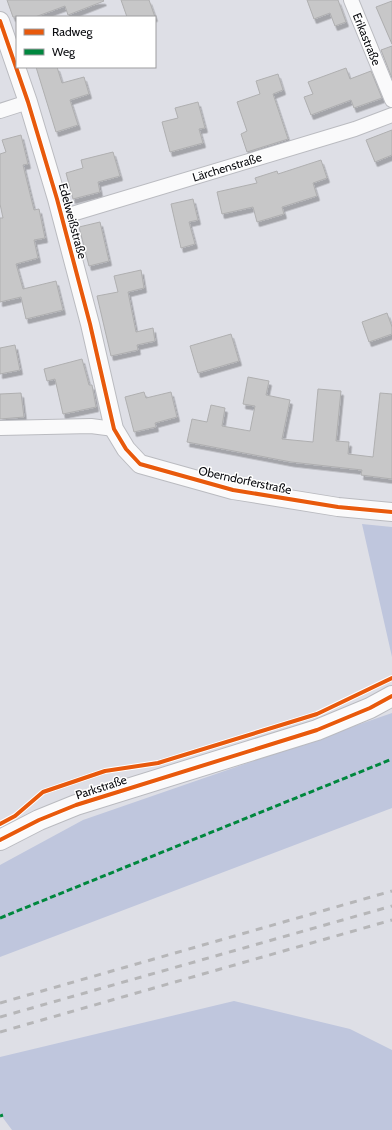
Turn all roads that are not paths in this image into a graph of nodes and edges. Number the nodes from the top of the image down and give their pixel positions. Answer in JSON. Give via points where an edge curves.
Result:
{"nodes":[{"id":1,"x":351,"y":0,"type":"edge"},
{"id":2,"x":0,"y":21,"type":"edge"},
{"id":3,"x":16,"y":67,"type":"edge"},
{"id":4,"x":16,"y":68,"type":"edge"},
{"id":5,"x":392,"y":100,"type":"edge"},
{"id":6,"x":28,"y":102,"type":"junction"},
{"id":7,"x":0,"y":111,"type":"edge"},
{"id":8,"x":392,"y":115,"type":"edge"},
{"id":9,"x":62,"y":217,"type":"junction"},
{"id":10,"x":0,"y":428,"type":"edge"},
{"id":11,"x":114,"y":429,"type":"junction"},
{"id":12,"x":392,"y":512,"type":"edge"},
{"id":13,"x":392,"y":696,"type":"edge"},
{"id":14,"x":0,"y":840,"type":"edge"}],
"edges":[{"from":1,"to":5,"type":"street","name":"Erikastraße"},
{"from":2,"to":3,"type":"street","name":"Edelweißstraße"},
{"from":4,"to":6,"type":"street","name":"Edelweißstraße"},
{"from":6,"to":7,"type":"street"},
{"from":6,"to":9,"type":"street","name":"Edelweißstraße"},
{"from":8,"to":9,"type":"street","name":"Lärchenstraße","via":[[354,129]]},
{"from":9,"to":11,"type":"street","name":"Edelweißstraße"},
{"from":10,"to":11,"type":"street","via":[[92,426]]},
{"from":11,"to":12,"type":"street","name":"Oberndorferstraße","via":[[126,449],[140,464],[183,478],[283,499]]},
{"from":13,"to":14,"type":"main road","name":"Parkstraße","via":[[317,730],[76,805]]}]}
